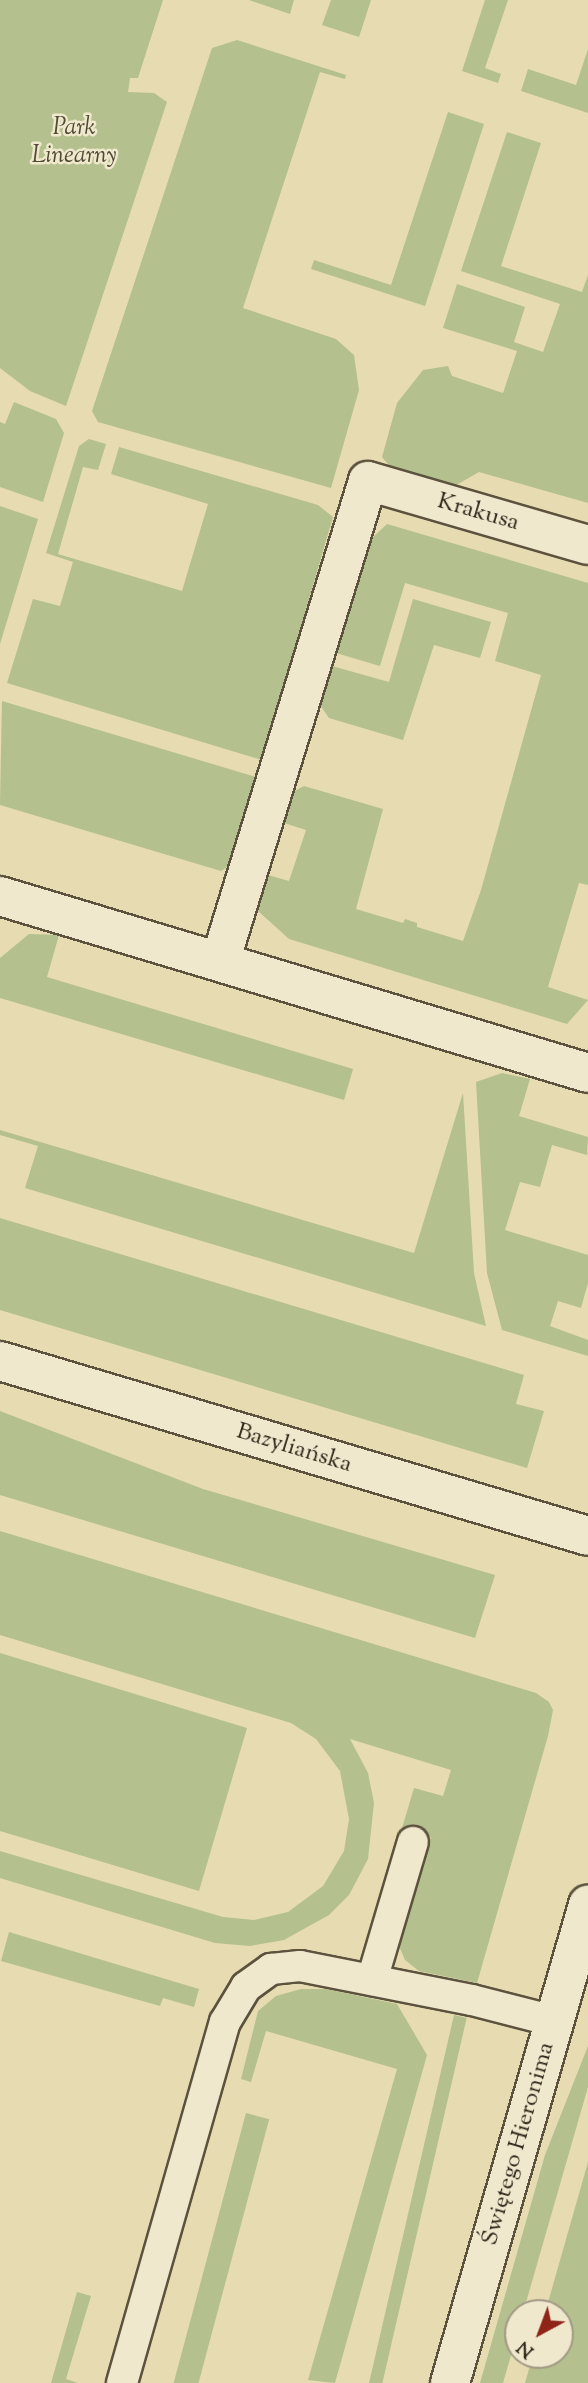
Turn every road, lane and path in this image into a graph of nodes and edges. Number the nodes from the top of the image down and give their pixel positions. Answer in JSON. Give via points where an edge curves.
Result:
{"nodes":[{"id":1,"x":588,"y":544,"type":"edge"},
{"id":2,"x":0,"y":897,"type":"edge"},
{"id":3,"x":220,"y":962,"type":"junction"},
{"id":4,"x":588,"y":1073,"type":"edge"},
{"id":5,"x":0,"y":1361,"type":"edge"},
{"id":6,"x":588,"y":1536,"type":"edge"},
{"id":7,"x":413,"y":1842,"type":"dead end"},
{"id":8,"x":588,"y":1905,"type":"edge"},
{"id":9,"x":372,"y":1980,"type":"junction"},
{"id":10,"x":554,"y":2021,"type":"junction"},
{"id":11,"x":122,"y":2383,"type":"edge"},
{"id":12,"x":450,"y":2383,"type":"edge"}],
"edges":[{"from":1,"to":3,"type":"street","name":"Krakusa","via":[[368,481]]},
{"from":2,"to":3,"type":"street"},
{"from":3,"to":4,"type":"street"},
{"from":5,"to":6,"type":"street","name":"Bazyliańska"},
{"from":7,"to":9,"type":"lane"},
{"from":8,"to":10,"type":"street","name":"Świętego Hieronima"},
{"from":9,"to":10,"type":"lane"},
{"from":9,"to":11,"type":"lane","via":[[290,1965],[254,1980],[234,2003]]},
{"from":10,"to":12,"type":"street","name":"Świętego Hieronima"}]}
